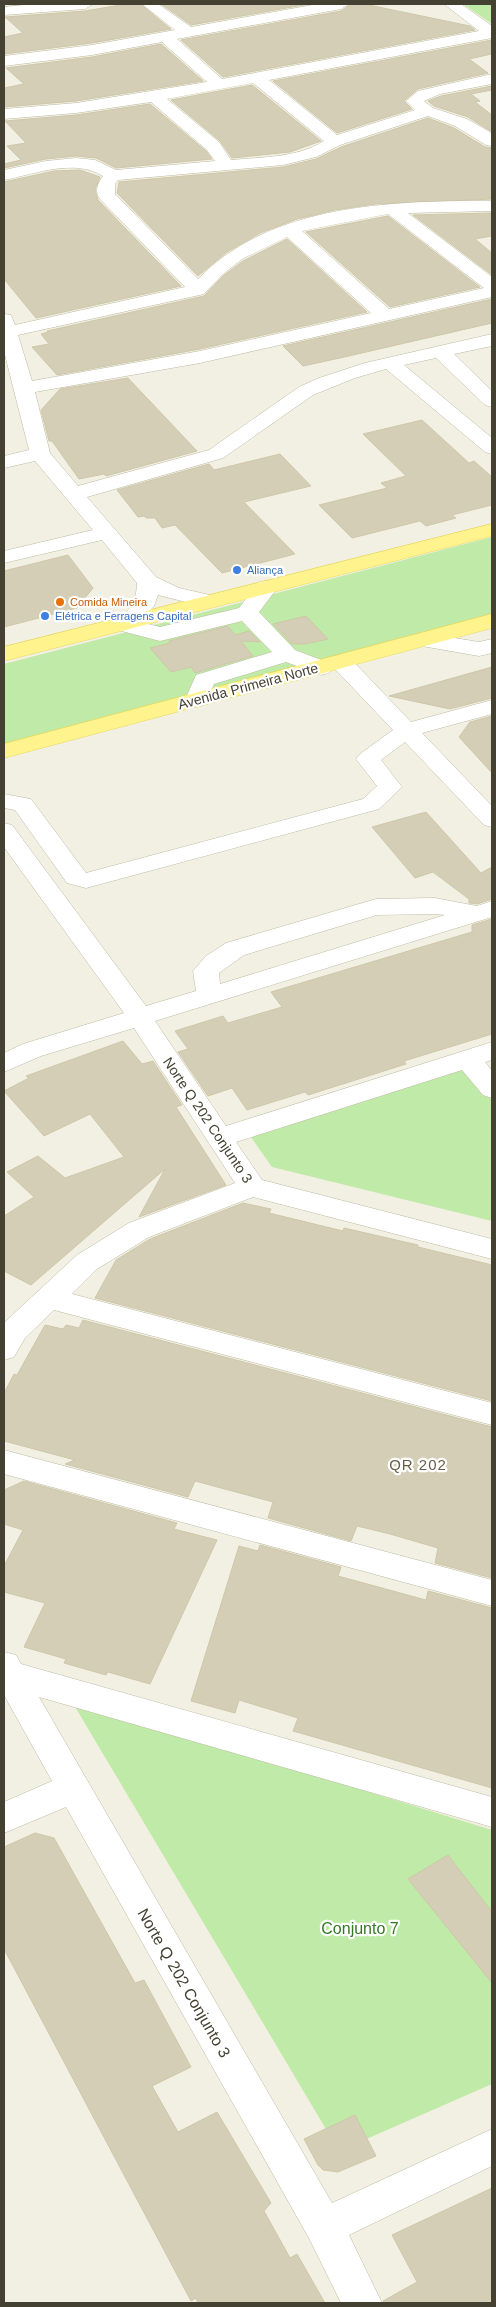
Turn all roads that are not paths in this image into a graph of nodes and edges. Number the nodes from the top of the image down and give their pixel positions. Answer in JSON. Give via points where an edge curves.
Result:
{"nodes":[{"id":1,"x":85,"y":4,"type":"edge"},
{"id":2,"x":149,"y":4,"type":"edge"},
{"id":3,"x":341,"y":4,"type":"edge"},
{"id":4,"x":451,"y":4,"type":"edge"},
{"id":5,"x":4,"y":11,"type":"edge"},
{"id":6,"x":189,"y":33,"type":"junction"},
{"id":7,"x":492,"y":33,"type":"edge"},
{"id":8,"x":165,"y":36,"type":"junction"},
{"id":9,"x":4,"y":61,"type":"edge"},
{"id":10,"x":255,"y":77,"type":"junction"},
{"id":11,"x":492,"y":79,"type":"edge"},
{"id":12,"x":218,"y":84,"type":"junction"},
{"id":13,"x":154,"y":97,"type":"junction"},
{"id":14,"x":427,"y":111,"type":"junction"},
{"id":15,"x":4,"y":114,"type":"edge"},
{"id":16,"x":334,"y":141,"type":"junction"},
{"id":17,"x":492,"y":141,"type":"edge"},
{"id":18,"x":226,"y":164,"type":"junction"},
{"id":19,"x":4,"y":175,"type":"edge"},
{"id":20,"x":113,"y":175,"type":"junction"},
{"id":21,"x":492,"y":206,"type":"edge"},
{"id":22,"x":391,"y":208,"type":"junction"},
{"id":23,"x":289,"y":229,"type":"junction"},
{"id":24,"x":492,"y":286,"type":"edge"},
{"id":25,"x":198,"y":290,"type":"junction"},
{"id":26,"x":492,"y":292,"type":"edge"},
{"id":27,"x":384,"y":315,"type":"junction"},
{"id":28,"x":5,"y":326,"type":"edge"},
{"id":29,"x":492,"y":340,"type":"edge"},
{"id":30,"x":441,"y":352,"type":"junction"},
{"id":31,"x":390,"y":363,"type":"junction"},
{"id":32,"x":24,"y":388,"type":"junction"},
{"id":33,"x":492,"y":400,"type":"edge"},
{"id":34,"x":492,"y":448,"type":"edge"},
{"id":35,"x":40,"y":454,"type":"junction"},
{"id":36,"x":4,"y":462,"type":"edge"},
{"id":37,"x":74,"y":494,"type":"junction"},
{"id":38,"x":492,"y":530,"type":"edge"},
{"id":39,"x":107,"y":532,"type":"junction"},
{"id":40,"x":4,"y":558,"type":"edge"},
{"id":41,"x":148,"y":582,"type":"junction"},
{"id":42,"x":267,"y":587,"type":"junction"},
{"id":43,"x":206,"y":601,"type":"junction"},
{"id":44,"x":247,"y":613,"type":"junction"},
{"id":45,"x":492,"y":621,"type":"edge"},
{"id":46,"x":124,"y":624,"type":"junction"},
{"id":47,"x":424,"y":640,"type":"junction"},
{"id":48,"x":492,"y":646,"type":"edge"},
{"id":49,"x":4,"y":654,"type":"edge"},
{"id":50,"x":287,"y":656,"type":"junction"},
{"id":51,"x":331,"y":665,"type":"junction"},
{"id":52,"x":196,"y":700,"type":"junction"},
{"id":53,"x":492,"y":706,"type":"edge"},
{"id":54,"x":407,"y":730,"type":"junction"},
{"id":55,"x":4,"y":751,"type":"edge"},
{"id":56,"x":4,"y":801,"type":"edge"},
{"id":57,"x":492,"y":820,"type":"edge"},
{"id":58,"x":4,"y":830,"type":"edge"},
{"id":59,"x":485,"y":911,"type":"edge"},
{"id":60,"x":209,"y":995,"type":"junction"},
{"id":61,"x":139,"y":1016,"type":"junction"},
{"id":62,"x":480,"y":1055,"type":"edge"},
{"id":63,"x":4,"y":1063,"type":"edge"},
{"id":64,"x":492,"y":1089,"type":"edge"},
{"id":65,"x":219,"y":1138,"type":"junction"},
{"id":66,"x":252,"y":1187,"type":"junction"},
{"id":67,"x":492,"y":1249,"type":"edge"},
{"id":68,"x":48,"y":1298,"type":"junction"},
{"id":69,"x":4,"y":1349,"type":"edge"},
{"id":70,"x":492,"y":1414,"type":"edge"},
{"id":71,"x":4,"y":1462,"type":"edge"},
{"id":72,"x":492,"y":1593,"type":"edge"},
{"id":73,"x":6,"y":1669,"type":"edge"},
{"id":74,"x":73,"y":1788,"type":"junction"},
{"id":75,"x":492,"y":1812,"type":"edge"},
{"id":76,"x":4,"y":1818,"type":"edge"},
{"id":77,"x":492,"y":2146,"type":"edge"},
{"id":78,"x":324,"y":2227,"type":"junction"},
{"id":79,"x":362,"y":2303,"type":"edge"}],
"edges":[{"from":1,"to":5,"type":"street"},
{"from":2,"to":6,"type":"street"},
{"from":3,"to":6,"type":"street"},
{"from":4,"to":7,"type":"street"},
{"from":6,"to":8,"type":"street"},
{"from":7,"to":10,"type":"street"},
{"from":8,"to":9,"type":"street","via":[[92,50]]},
{"from":8,"to":12,"type":"street"},
{"from":10,"to":12,"type":"street"},
{"from":10,"to":16,"type":"street"},
{"from":11,"to":14,"type":"street","via":[[424,94],[414,101]]},
{"from":12,"to":13,"type":"street"},
{"from":13,"to":15,"type":"street"},
{"from":13,"to":18,"type":"street","via":[[213,146]]},
{"from":14,"to":16,"type":"street"},
{"from":14,"to":17,"type":"street","via":[[452,117]]},
{"from":16,"to":18,"type":"street","via":[[328,147],[283,160]]},
{"from":18,"to":20,"type":"street"},
{"from":19,"to":20,"type":"street","via":[[85,162],[105,168]]},
{"from":20,"to":25,"type":"street","via":[[106,184],[106,195]]},
{"from":21,"to":22,"type":"street"},
{"from":22,"to":23,"type":"street"},
{"from":22,"to":24,"type":"street"},
{"from":23,"to":25,"type":"street","via":[[236,255]]},
{"from":23,"to":27,"type":"street"},
{"from":25,"to":28,"type":"street"},
{"from":26,"to":27,"type":"street"},
{"from":27,"to":32,"type":"street","via":[[159,367]]},
{"from":28,"to":32,"type":"street"},
{"from":29,"to":30,"type":"street"},
{"from":30,"to":31,"type":"street"},
{"from":30,"to":33,"type":"street"},
{"from":31,"to":34,"type":"street"},
{"from":31,"to":37,"type":"street","via":[[320,383],[224,451]]},
{"from":32,"to":35,"type":"street"},
{"from":35,"to":36,"type":"street"},
{"from":35,"to":37,"type":"street"},
{"from":37,"to":39,"type":"street"},
{"from":38,"to":42,"type":"main road"},
{"from":39,"to":40,"type":"street"},
{"from":39,"to":41,"type":"street"},
{"from":41,"to":43,"type":"street","via":[[172,593]]},
{"from":41,"to":46,"type":"street","via":[[144,606]]},
{"from":42,"to":43,"type":"main road"},
{"from":42,"to":44,"type":"street"},
{"from":43,"to":46,"type":"main road"},
{"from":44,"to":46,"type":"street","via":[[160,634]]},
{"from":44,"to":50,"type":"street"},
{"from":45,"to":47,"type":"main road","name":"Avenida Primeira Norte"},
{"from":46,"to":49,"type":"main road"},
{"from":47,"to":48,"type":"street","via":[[479,649]]},
{"from":47,"to":51,"type":"main road","name":"Avenida Primeira Norte"},
{"from":50,"to":51,"type":"street"},
{"from":50,"to":52,"type":"street","via":[[204,680]]},
{"from":51,"to":52,"type":"main road","name":"Avenida Primeira Norte"},
{"from":51,"to":54,"type":"street"},
{"from":52,"to":55,"type":"main road","name":"Avenida Primeira Norte"},
{"from":53,"to":54,"type":"street"},
{"from":54,"to":56,"type":"street","via":[[368,759],[390,787],[371,804],[86,882],[76,878],[23,804]]},
{"from":54,"to":57,"type":"street"},
{"from":58,"to":61,"type":"street","name":"Norte Q 202 Conjunto 3"},
{"from":59,"to":60,"type":"street"},
{"from":59,"to":60,"type":"street","via":[[435,906],[376,907],[277,936],[235,949],[215,962],[206,972]]},
{"from":60,"to":61,"type":"street"},
{"from":61,"to":63,"type":"street","via":[[32,1050]]},
{"from":61,"to":65,"type":"street","name":"Norte Q 202 Conjunto 3"},
{"from":62,"to":64,"type":"street"},
{"from":62,"to":65,"type":"street"},
{"from":65,"to":66,"type":"street","name":"Norte Q 202 Conjunto 3"},
{"from":66,"to":67,"type":"street"},
{"from":66,"to":68,"type":"street","name":"Norte Q 202 Conjunto 3","via":[[139,1230],[87,1262]]},
{"from":68,"to":69,"type":"street","name":"Norte Q 202 Conjunto 3","via":[[15,1330]]},
{"from":68,"to":70,"type":"street"},
{"from":71,"to":72,"type":"street"},
{"from":73,"to":74,"type":"street","name":"Norte Q 202 Conjunto 3"},
{"from":73,"to":75,"type":"street"},
{"from":74,"to":76,"type":"street"},
{"from":74,"to":78,"type":"street","name":"Norte Q 202 Conjunto 3"},
{"from":77,"to":78,"type":"street"},
{"from":78,"to":79,"type":"street","name":"Norte Q 202 Conjunto 3"}]}
